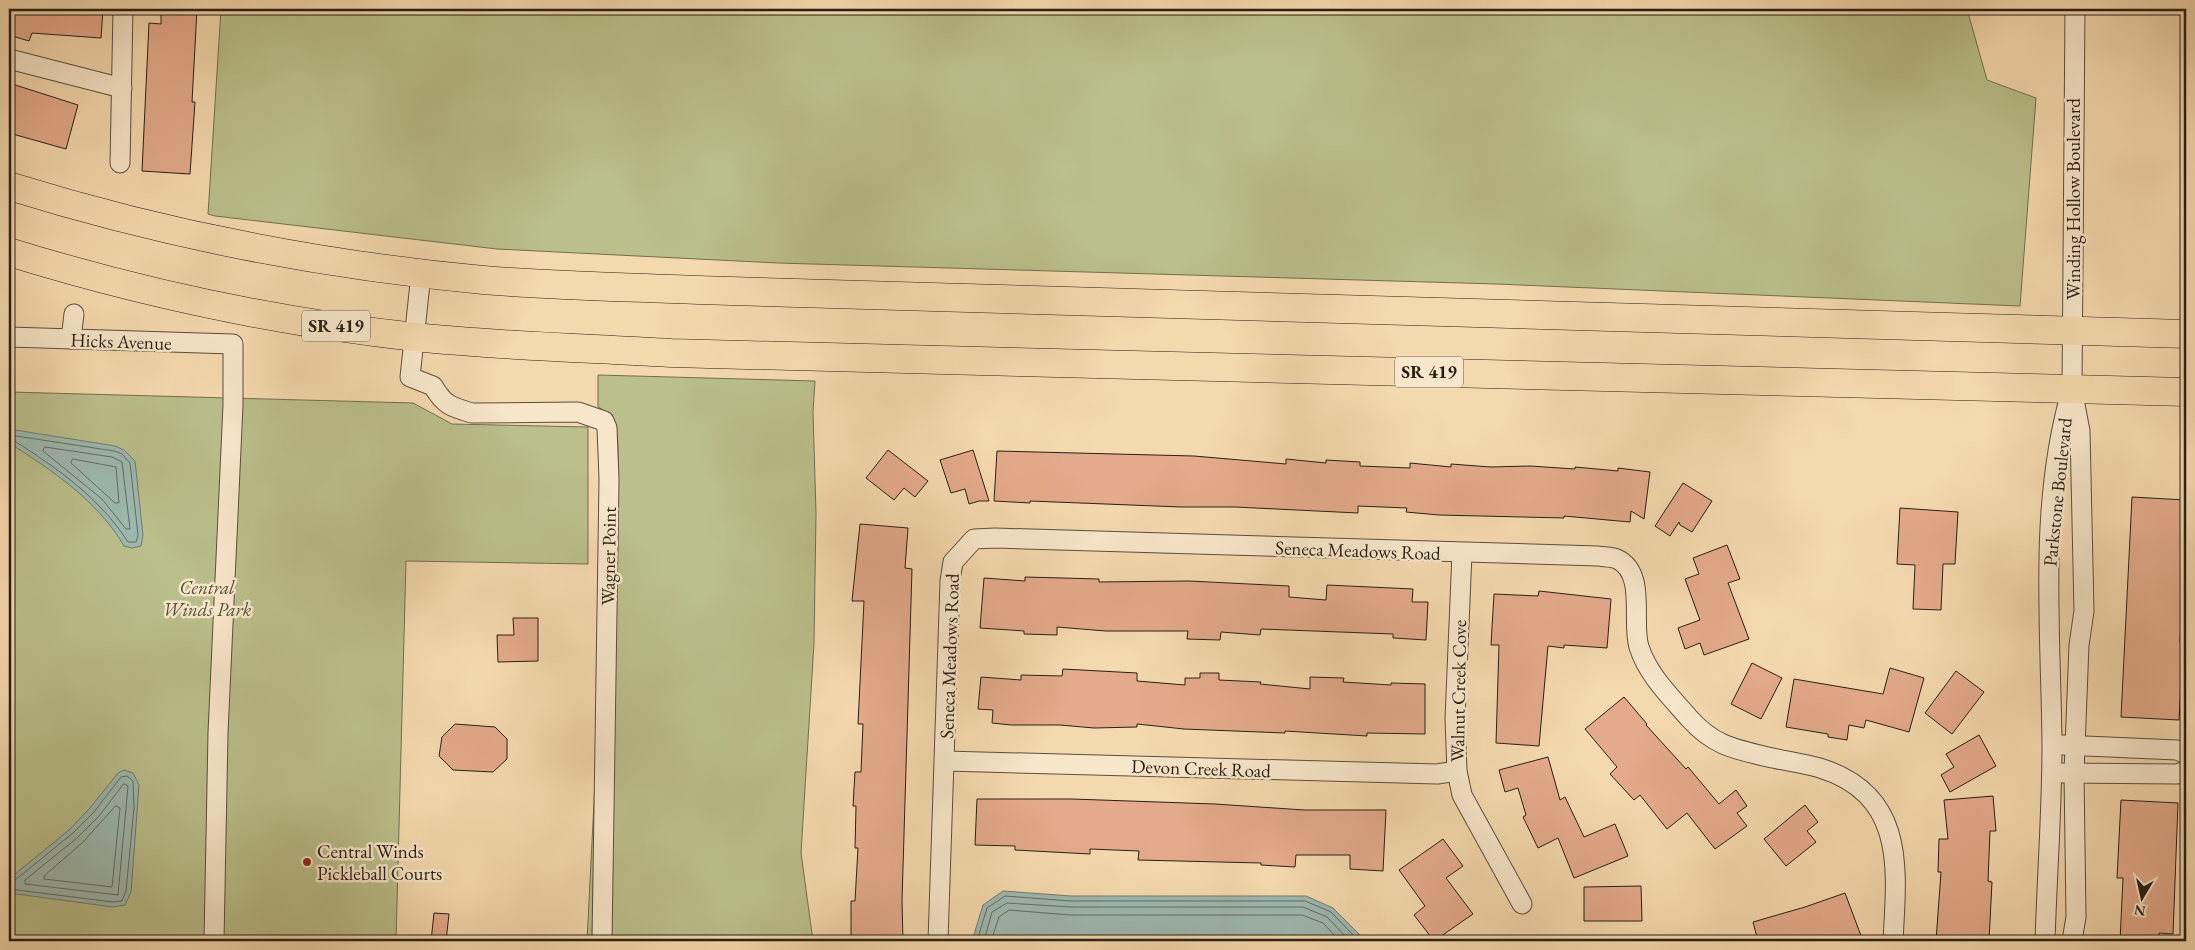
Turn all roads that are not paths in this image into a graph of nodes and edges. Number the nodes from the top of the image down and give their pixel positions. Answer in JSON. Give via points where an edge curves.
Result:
{"nodes":[{"id":1,"x":123,"y":9,"type":"edge"},
{"id":2,"x":2075,"y":9,"type":"edge"},
{"id":3,"x":9,"y":59,"type":"edge"},
{"id":4,"x":122,"y":88,"type":"junction"},
{"id":5,"x":120,"y":163,"type":"dead end"},
{"id":6,"x":9,"y":186,"type":"edge"},
{"id":7,"x":9,"y":252,"type":"edge"},
{"id":8,"x":421,"y":274,"type":"junction"},
{"id":9,"x":74,"y":314,"type":"dead end"},
{"id":10,"x":2072,"y":331,"type":"junction"},
{"id":11,"x":2186,"y":334,"type":"edge"},
{"id":12,"x":9,"y":337,"type":"edge"},
{"id":13,"x":414,"y":337,"type":"junction"},
{"id":14,"x":71,"y":339,"type":"junction"},
{"id":15,"x":2072,"y":388,"type":"junction"},
{"id":16,"x":2186,"y":392,"type":"edge"},
{"id":17,"x":1462,"y":553,"type":"junction"},
{"id":18,"x":2052,"y":744,"type":"junction"},
{"id":19,"x":2075,"y":746,"type":"junction"},
{"id":20,"x":2164,"y":749,"type":"junction"},
{"id":21,"x":2186,"y":754,"type":"edge"},
{"id":22,"x":945,"y":761,"type":"junction"},
{"id":23,"x":1457,"y":771,"type":"junction"},
{"id":24,"x":2186,"y":771,"type":"edge"},
{"id":25,"x":2052,"y":773,"type":"junction"},
{"id":26,"x":2074,"y":773,"type":"junction"},
{"id":27,"x":2164,"y":774,"type":"junction"},
{"id":28,"x":1522,"y":904,"type":"dead end"},
{"id":29,"x":214,"y":941,"type":"edge"},
{"id":30,"x":602,"y":941,"type":"edge"},
{"id":31,"x":938,"y":941,"type":"edge"},
{"id":32,"x":1893,"y":941,"type":"edge"},
{"id":33,"x":2045,"y":941,"type":"edge"},
{"id":34,"x":2072,"y":941,"type":"edge"}],
"edges":[{"from":1,"to":4,"type":"street"},
{"from":2,"to":10,"type":"street","name":"Winding Hollow Boulevard"},
{"from":3,"to":4,"type":"street"},
{"from":4,"to":5,"type":"street"},
{"from":6,"to":8,"type":"main road","via":[[191,235]]},
{"from":7,"to":13,"type":"main road","number":"SR 419","via":[[185,299],[271,316]]},
{"from":8,"to":10,"type":"main road","via":[[698,290]]},
{"from":8,"to":13,"type":"street"},
{"from":9,"to":14,"type":"street"},
{"from":10,"to":11,"type":"main road"},
{"from":10,"to":15,"type":"street","name":"Winding Hollow Boulevard"},
{"from":12,"to":14,"type":"street","name":"Hicks Avenue"},
{"from":13,"to":15,"type":"main road","number":"SR 419","via":[[671,353]]},
{"from":13,"to":30,"type":"street","name":"Wagner Point","via":[[410,377],[433,386],[441,400],[455,408],[490,414],[578,412],[604,421],[607,428]]},
{"from":14,"to":29,"type":"street","name":"Hicks Avenue","via":[[233,344],[218,733]]},
{"from":15,"to":16,"type":"main road","number":"SR 419"},
{"from":15,"to":18,"type":"street","name":"Parkstone Boulevard","via":[[2060,430],[2047,551]]},
{"from":15,"to":19,"type":"street","name":"Parkstone Boulevard","via":[[2080,431],[2084,611],[2079,645]]},
{"from":17,"to":22,"type":"street","name":"Seneca Meadows Road","via":[[974,539],[953,562],[950,581]]},
{"from":17,"to":23,"type":"street","name":"Walnut Creek Cove","via":[[1455,719]]},
{"from":17,"to":32,"type":"street","name":"Seneca Meadows Road","via":[[1598,556],[1617,559],[1626,565],[1634,579],[1637,596],[1635,623],[1648,669],[1699,729],[1714,742],[1735,750],[1820,768],[1846,779],[1872,798],[1887,823],[1895,852],[1897,880]]},
{"from":18,"to":19,"type":"street"},
{"from":18,"to":25,"type":"street","name":"Parkstone Boulevard"},
{"from":19,"to":20,"type":"street"},
{"from":19,"to":26,"type":"street","name":"Parkstone Boulevard"},
{"from":20,"to":21,"type":"street"},
{"from":20,"to":27,"type":"street"},
{"from":22,"to":23,"type":"street","name":"Devon Creek Road","via":[[1437,774]]},
{"from":22,"to":31,"type":"street","name":"Seneca Meadows Road"},
{"from":23,"to":28,"type":"street","name":"Walnut Creek Cove","via":[[1462,795]]},
{"from":24,"to":27,"type":"street"},
{"from":25,"to":26,"type":"street"},
{"from":25,"to":33,"type":"street","name":"Parkstone Boulevard"},
{"from":26,"to":27,"type":"street"},
{"from":26,"to":34,"type":"street","name":"Parkstone Boulevard","via":[[2076,917]]}]}
